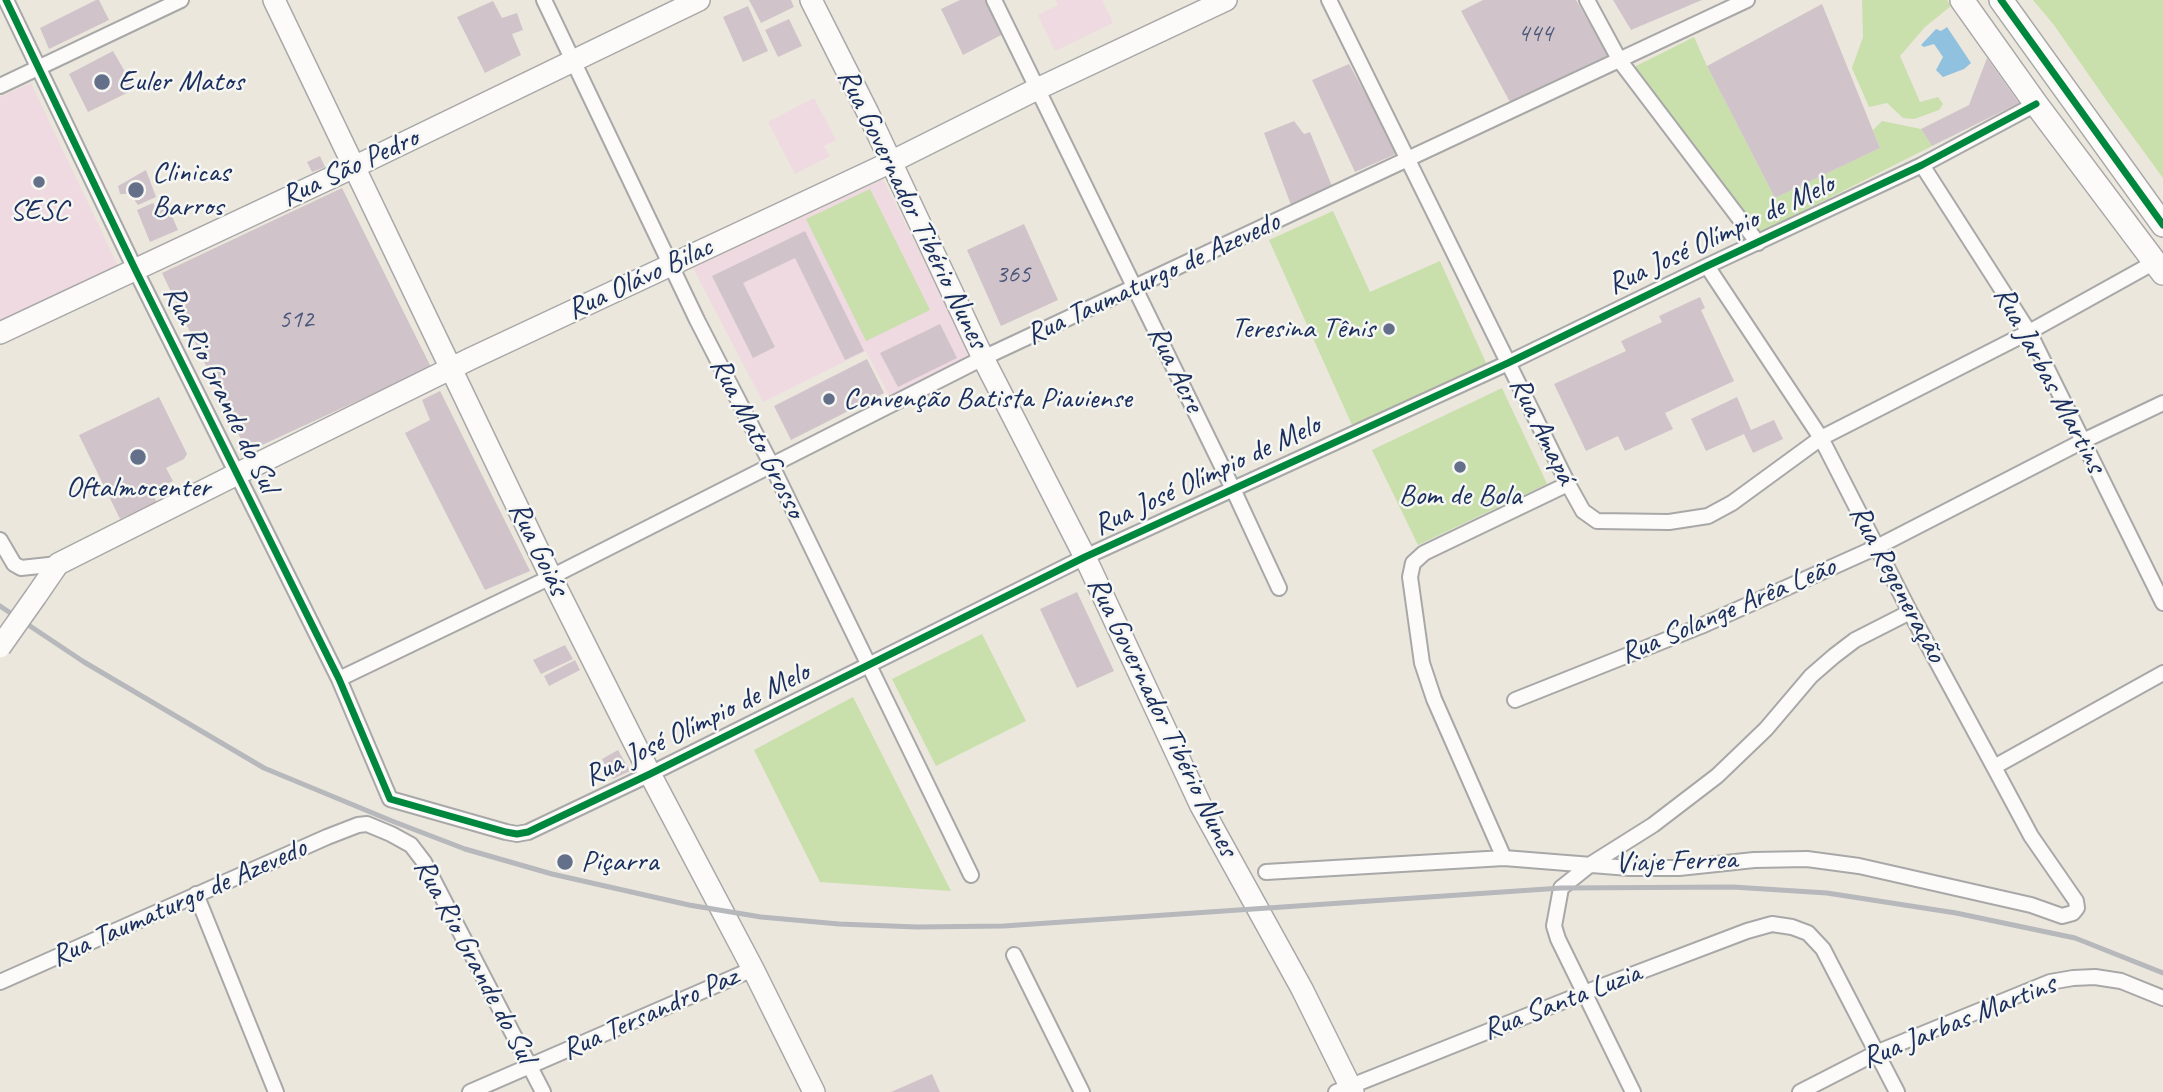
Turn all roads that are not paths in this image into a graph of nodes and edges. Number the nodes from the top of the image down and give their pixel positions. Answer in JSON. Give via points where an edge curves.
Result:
{"nodes":[{"id":1,"x":6,"y":0,"type":"edge"},
{"id":2,"x":181,"y":0,"type":"edge"},
{"id":3,"x":274,"y":0,"type":"edge"},
{"id":4,"x":544,"y":0,"type":"edge"},
{"id":5,"x":699,"y":0,"type":"edge"},
{"id":6,"x":811,"y":0,"type":"edge"},
{"id":7,"x":994,"y":0,"type":"edge"},
{"id":8,"x":1226,"y":0,"type":"edge"},
{"id":9,"x":1329,"y":0,"type":"edge"},
{"id":10,"x":1587,"y":0,"type":"edge"},
{"id":11,"x":1748,"y":0,"type":"edge"},
{"id":12,"x":1962,"y":0,"type":"edge"},
{"id":13,"x":2006,"y":7,"type":"edge"},
{"id":14,"x":1984,"y":32,"type":"junction"},
{"id":15,"x":573,"y":61,"type":"junction"},
{"id":16,"x":1620,"y":61,"type":"junction"},
{"id":17,"x":39,"y":68,"type":"junction"},
{"id":18,"x":0,"y":86,"type":"edge"},
{"id":19,"x":1037,"y":89,"type":"junction"},
{"id":20,"x":2036,"y":104,"type":"junction"},
{"id":21,"x":1409,"y":160,"type":"junction"},
{"id":22,"x":891,"y":162,"type":"junction"},
{"id":23,"x":1922,"y":165,"type":"junction"},
{"id":24,"x":354,"y":167,"type":"junction"},
{"id":25,"x":2163,"y":225,"type":"edge"},
{"id":26,"x":1758,"y":243,"type":"junction"},
{"id":27,"x":672,"y":264,"type":"junction"},
{"id":28,"x":1707,"y":266,"type":"junction"},
{"id":29,"x":2159,"y":268,"type":"edge"},
{"id":30,"x":135,"y":269,"type":"junction"},
{"id":31,"x":1135,"y":287,"type":"junction"},
{"id":32,"x":2029,"y":332,"type":"junction"},
{"id":33,"x":0,"y":333,"type":"edge"},
{"id":34,"x":983,"y":358,"type":"junction"},
{"id":35,"x":1508,"y":363,"type":"junction"},
{"id":36,"x":452,"y":369,"type":"junction"},
{"id":37,"x":2163,"y":403,"type":"edge"},
{"id":38,"x":1821,"y":438,"type":"junction"},
{"id":39,"x":2083,"y":441,"type":"junction"},
{"id":40,"x":771,"y":464,"type":"junction"},
{"id":41,"x":237,"y":474,"type":"junction"},
{"id":42,"x":1568,"y":484,"type":"junction"},
{"id":43,"x":1233,"y":489,"type":"junction"},
{"id":44,"x":0,"y":540,"type":"edge"},
{"id":45,"x":1877,"y":547,"type":"junction"},
{"id":46,"x":1085,"y":557,"type":"junction"},
{"id":47,"x":58,"y":564,"type":"junction"},
{"id":48,"x":551,"y":577,"type":"junction"},
{"id":49,"x":1279,"y":588,"type":"dead end"},
{"id":50,"x":2163,"y":603,"type":"edge"},
{"id":51,"x":1910,"y":612,"type":"junction"},
{"id":52,"x":0,"y":647,"type":"edge"},
{"id":53,"x":869,"y":666,"type":"junction"},
{"id":54,"x":2163,"y":673,"type":"edge"},
{"id":55,"x":338,"y":679,"type":"junction"},
{"id":56,"x":1515,"y":700,"type":"dead end"},
{"id":57,"x":1994,"y":767,"type":"junction"},
{"id":58,"x":650,"y":774,"type":"junction"},
{"id":59,"x":390,"y":799,"type":"joint"},
{"id":60,"x":358,"y":825,"type":"joint"},
{"id":61,"x":1504,"y":858,"type":"junction"},
{"id":62,"x":1591,"y":864,"type":"junction"},
{"id":63,"x":1266,"y":872,"type":"dead end"},
{"id":64,"x":971,"y":875,"type":"dead end"},
{"id":65,"x":196,"y":894,"type":"junction"},
{"id":66,"x":2077,"y":908,"type":"joint"},
{"id":67,"x":1014,"y":955,"type":"dead end"},
{"id":68,"x":753,"y":969,"type":"junction"},
{"id":69,"x":0,"y":982,"type":"edge"},
{"id":70,"x":1584,"y":993,"type":"junction"},
{"id":71,"x":2163,"y":998,"type":"edge"},
{"id":72,"x":1878,"y":1052,"type":"junction"},
{"id":73,"x":530,"y":1066,"type":"junction"},
{"id":74,"x":1346,"y":1090,"type":"edge"},
{"id":75,"x":276,"y":1092,"type":"edge"},
{"id":76,"x":470,"y":1092,"type":"edge"},
{"id":77,"x":543,"y":1092,"type":"edge"},
{"id":78,"x":814,"y":1092,"type":"edge"},
{"id":79,"x":1082,"y":1092,"type":"edge"},
{"id":80,"x":1633,"y":1092,"type":"edge"},
{"id":81,"x":1800,"y":1092,"type":"edge"},
{"id":82,"x":1897,"y":1092,"type":"edge"}],
"edges":[{"from":1,"to":17,"type":"street","name":"Rua Rio Grande do Sul"},
{"from":2,"to":17,"type":"street"},
{"from":3,"to":24,"type":"street","name":"Rua Goiás"},
{"from":4,"to":15,"type":"street","name":"Rua Mato Grosso"},
{"from":5,"to":15,"type":"street","name":"Rua São Pedro"},
{"from":6,"to":22,"type":"street","name":"Rua Governador Tibério Nunes"},
{"from":7,"to":19,"type":"street","name":"Rua Acre"},
{"from":8,"to":19,"type":"street","name":"Rua Olávo Bilac"},
{"from":9,"to":21,"type":"street","name":"Rua Amapá"},
{"from":10,"to":16,"type":"street"},
{"from":11,"to":16,"type":"street","name":"Rua Taumaturgo de Azevedo"},
{"from":12,"to":14,"type":"main road"},
{"from":13,"to":14,"type":"main road"},
{"from":13,"to":25,"type":"main road"},
{"from":14,"to":20,"type":"main road"},
{"from":15,"to":24,"type":"street","name":"Rua São Pedro"},
{"from":15,"to":27,"type":"street","name":"Rua Mato Grosso"},
{"from":16,"to":21,"type":"street","name":"Rua Taumaturgo de Azevedo"},
{"from":16,"to":26,"type":"street"},
{"from":17,"to":18,"type":"street"},
{"from":17,"to":30,"type":"street","name":"Rua Rio Grande do Sul"},
{"from":19,"to":22,"type":"street","name":"Rua Olávo Bilac"},
{"from":19,"to":31,"type":"street","name":"Rua Acre"},
{"from":20,"to":23,"type":"street","name":"Rua José Olímpio de Melo"},
{"from":20,"to":29,"type":"main road"},
{"from":21,"to":31,"type":"street","name":"Rua Taumaturgo de Azevedo"},
{"from":21,"to":35,"type":"street","name":"Rua Amapá"},
{"from":22,"to":27,"type":"street","name":"Rua Olávo Bilac"},
{"from":22,"to":34,"type":"street","name":"Rua Governador Tibério Nunes"},
{"from":23,"to":26,"type":"street","name":"Rua José Olímpio de Melo"},
{"from":23,"to":32,"type":"street","name":"Rua Jarbas Martins"},
{"from":24,"to":30,"type":"street","name":"Rua São Pedro"},
{"from":24,"to":36,"type":"street","name":"Rua Goiás"},
{"from":26,"to":28,"type":"street","name":"Rua José Olímpio de Melo"},
{"from":27,"to":36,"type":"street","name":"Rua Olávo Bilac"},
{"from":27,"to":40,"type":"street","name":"Rua Mato Grosso"},
{"from":28,"to":35,"type":"street","name":"Rua José Olímpio de Melo"},
{"from":28,"to":38,"type":"street","name":"Rua Regeneração"},
{"from":29,"to":32,"type":"street"},
{"from":30,"to":33,"type":"street","name":"Rua São Pedro"},
{"from":30,"to":41,"type":"street","name":"Rua Rio Grande do Sul"},
{"from":31,"to":34,"type":"street","name":"Rua Taumaturgo de Azevedo"},
{"from":31,"to":43,"type":"street","name":"Rua Acre"},
{"from":32,"to":38,"type":"street"},
{"from":32,"to":39,"type":"street","name":"Rua Jarbas Martins"},
{"from":34,"to":40,"type":"street","name":"Rua Taumaturgo de Azevedo"},
{"from":34,"to":46,"type":"street","name":"Rua Governador Tibério Nunes"},
{"from":35,"to":42,"type":"street","name":"Rua Amapá"},
{"from":35,"to":43,"type":"street","name":"Rua José Olímpio de Melo"},
{"from":36,"to":41,"type":"street","name":"Rua Olávo Bilac"},
{"from":36,"to":48,"type":"street","name":"Rua Goiás"},
{"from":37,"to":39,"type":"street","name":"Rua Solange Arêa Leão"},
{"from":38,"to":42,"type":"street","name":"Rua Amapá","via":[[1708,516],[1669,522],[1597,521],[1583,510]]},
{"from":38,"to":45,"type":"street","name":"Rua Regeneração"},
{"from":39,"to":45,"type":"street","name":"Rua Solange Arêa Leão"},
{"from":39,"to":50,"type":"street","name":"Rua Jarbas Martins"},
{"from":40,"to":48,"type":"street","name":"Rua Taumaturgo de Azevedo"},
{"from":40,"to":53,"type":"street","name":"Rua Mato Grosso"},
{"from":41,"to":47,"type":"street","name":"Rua Olávo Bilac"},
{"from":41,"to":55,"type":"street","name":"Rua Rio Grande do Sul"},
{"from":42,"to":61,"type":"street","via":[[1424,553],[1413,563],[1410,577],[1422,663],[1434,699]]},
{"from":43,"to":46,"type":"street","name":"Rua José Olímpio de Melo"},
{"from":43,"to":49,"type":"street","name":"Rua Acre"},
{"from":44,"to":47,"type":"street","via":[[21,568]]},
{"from":45,"to":51,"type":"street","name":"Rua Regeneração"},
{"from":45,"to":56,"type":"street","name":"Rua Solange Arêa Leão","via":[[1701,626]]},
{"from":46,"to":53,"type":"street","name":"Rua José Olímpio de Melo"},
{"from":46,"to":74,"type":"street","name":"Rua Governador Tibério Nunes","via":[[1201,806],[1302,989]]},
{"from":47,"to":52,"type":"street","bridge":true},
{"from":48,"to":55,"type":"street","name":"Rua Taumaturgo de Azevedo"},
{"from":48,"to":58,"type":"street","name":"Rua Goiás"},
{"from":51,"to":57,"type":"street","name":"Rua Regeneração"},
{"from":51,"to":62,"type":"street","via":[[1834,656],[1717,776],[1653,825]]},
{"from":53,"to":58,"type":"street","name":"Rua José Olímpio de Melo"},
{"from":53,"to":64,"type":"street","name":"Rua Mato Grosso"},
{"from":54,"to":57,"type":"street"},
{"from":55,"to":59,"type":"street","name":"Rua Rio Grande do Sul"},
{"from":57,"to":66,"type":"street","name":"Rua Regeneração"},
{"from":58,"to":59,"type":"street","name":"Rua José Olímpio de Melo","via":[[517,834]]},
{"from":58,"to":68,"type":"street","name":"Rua Goiás"},
{"from":60,"to":65,"type":"street","name":"Rua Taumaturgo de Azevedo"},
{"from":60,"to":73,"type":"street","name":"Rua Rio Grande do Sul","via":[[367,824],[411,845],[424,862]]},
{"from":61,"to":62,"type":"street","name":"Viaje Ferrea"},
{"from":61,"to":63,"type":"street","name":"Viaje Ferrea"},
{"from":62,"to":66,"type":"street","name":"Viaje Ferrea","via":[[1679,868],[1807,859],[1859,866],[2062,916]]},
{"from":62,"to":70,"type":"street","via":[[1561,888],[1554,926]]},
{"from":65,"to":69,"type":"street","name":"Rua Taumaturgo de Azevedo"},
{"from":65,"to":75,"type":"street"},
{"from":67,"to":79,"type":"street"},
{"from":68,"to":73,"type":"street","name":"Rua Tersandro Paz"},
{"from":68,"to":78,"type":"street","name":"Rua Goiás"},
{"from":70,"to":72,"type":"street","name":"Rua Santa Luzia","via":[[1747,931],[1772,925],[1792,927],[1808,933],[1823,949]]},
{"from":70,"to":74,"type":"street","name":"Rua Santa Luzia"},
{"from":70,"to":80,"type":"street"},
{"from":71,"to":72,"type":"street","name":"Rua Jarbas Martins","via":[[2121,981],[2095,977],[2050,982]]},
{"from":72,"to":81,"type":"street","name":"Rua Jarbas Martins"},
{"from":72,"to":82,"type":"street"},
{"from":73,"to":76,"type":"street","name":"Rua Tersandro Paz"},
{"from":73,"to":77,"type":"street","name":"Rua Rio Grande do Sul"}]}
